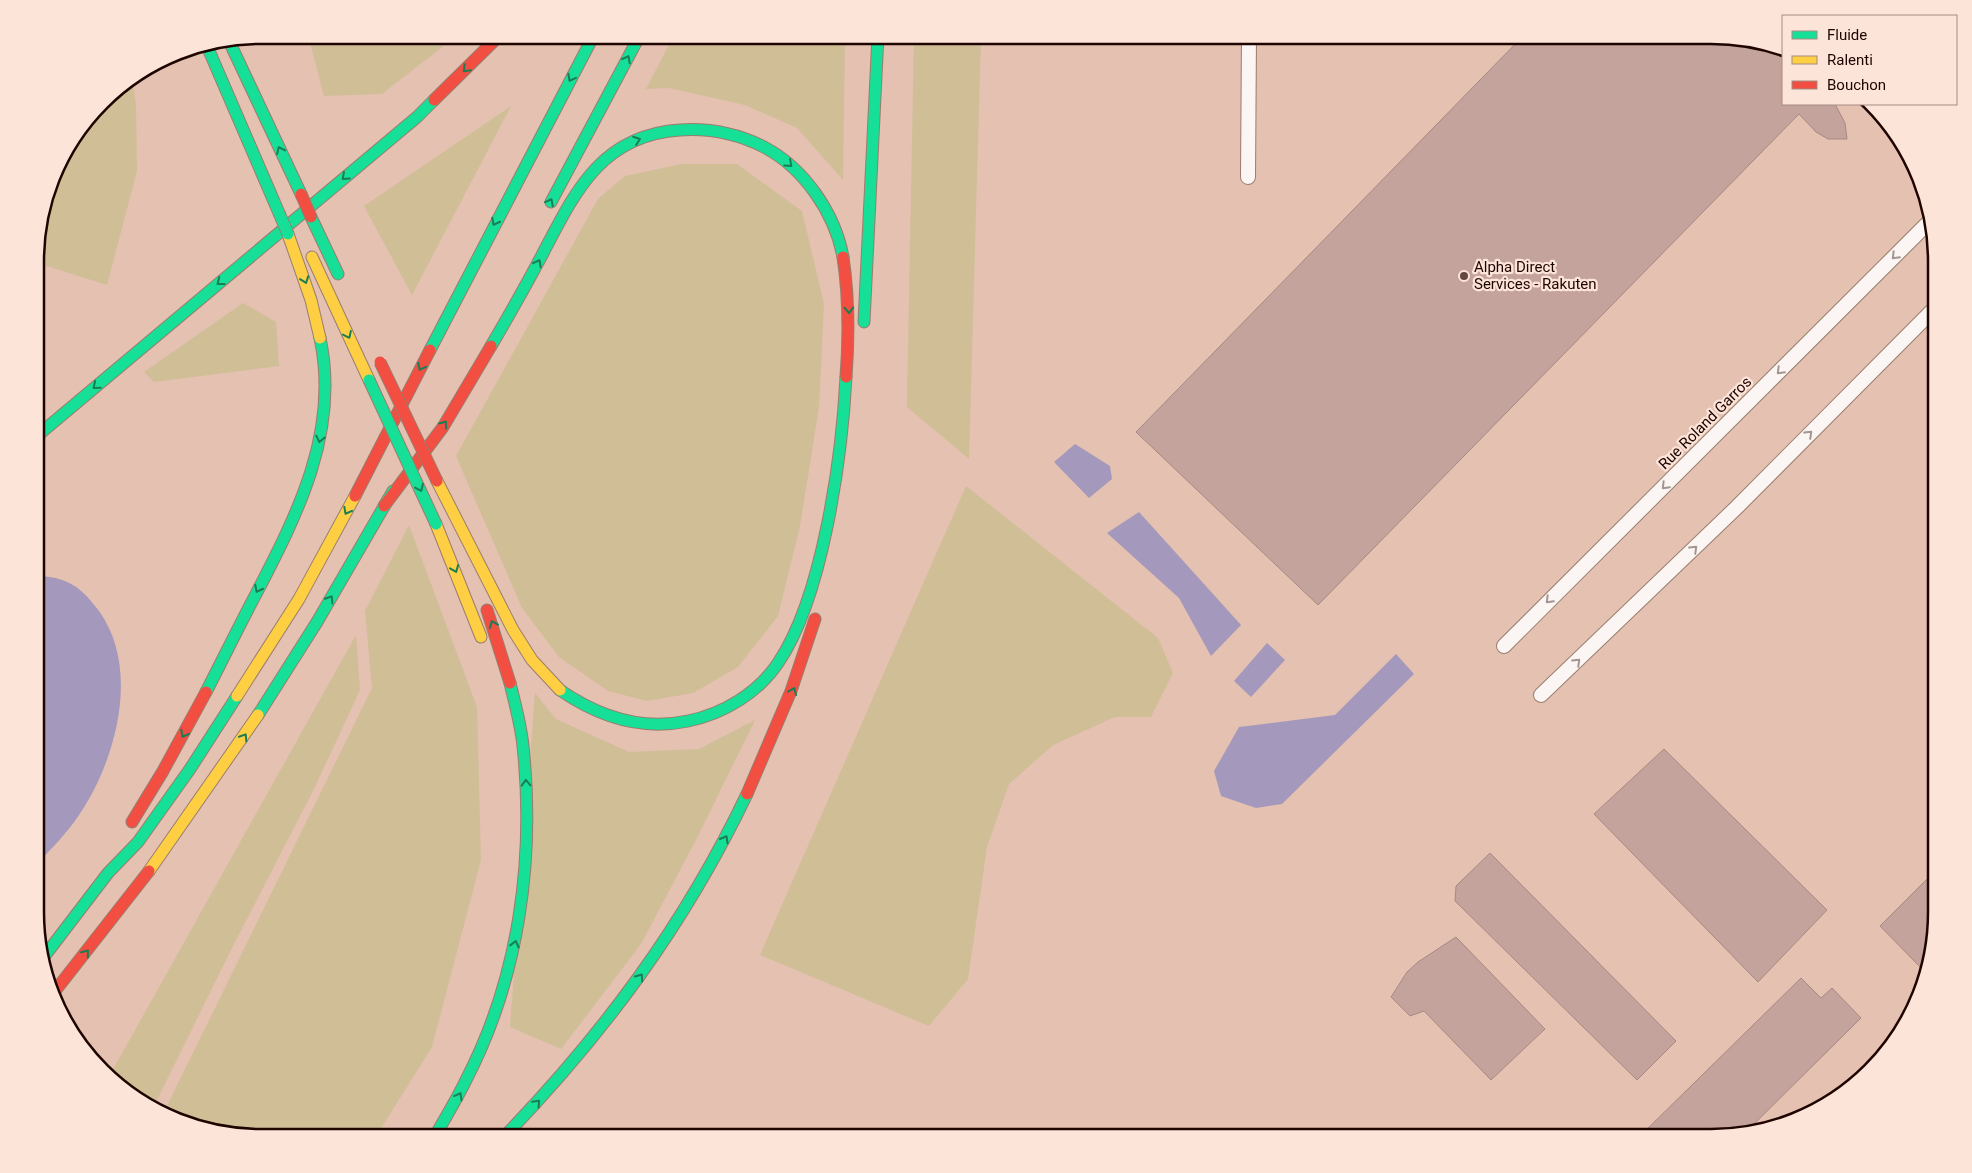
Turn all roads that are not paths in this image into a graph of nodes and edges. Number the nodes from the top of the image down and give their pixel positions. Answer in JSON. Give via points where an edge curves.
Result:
{"nodes":[{"id":1,"x":491,"y":44,"type":"edge"},
{"id":2,"x":589,"y":44,"type":"edge"},
{"id":3,"x":635,"y":44,"type":"edge"},
{"id":4,"x":878,"y":44,"type":"edge"},
{"id":5,"x":1249,"y":44,"type":"edge"},
{"id":6,"x":231,"y":46,"type":"edge"},
{"id":7,"x":214,"y":49,"type":"edge"},
{"id":8,"x":209,"y":50,"type":"edge"},
{"id":9,"x":1248,"y":177,"type":"dead end"},
{"id":10,"x":283,"y":209,"type":"junction"},
{"id":11,"x":544,"y":214,"type":"dead end"},
{"id":12,"x":1925,"y":226,"type":"edge"},
{"id":13,"x":298,"y":227,"type":"dead end"},
{"id":14,"x":306,"y":245,"type":"dead end"},
{"id":15,"x":344,"y":285,"type":"dead end"},
{"id":16,"x":1928,"y":315,"type":"edge"},
{"id":17,"x":862,"y":338,"type":"dead end"},
{"id":18,"x":378,"y":358,"type":"dead end"},
{"id":19,"x":427,"y":428,"type":"dead end"},
{"id":20,"x":44,"y":430,"type":"edge"},
{"id":21,"x":848,"y":476,"type":"dead end"},
{"id":22,"x":437,"y":480,"type":"junction"},
{"id":23,"x":384,"y":506,"type":"junction"},
{"id":24,"x":829,"y":571,"type":"dead end"},
{"id":25,"x":819,"y":608,"type":"dead end"},
{"id":26,"x":484,"y":644,"type":"dead end"},
{"id":27,"x":1504,"y":646,"type":"dead end"},
{"id":28,"x":1541,"y":695,"type":"dead end"},
{"id":29,"x":108,"y":873,"type":"junction"},
{"id":30,"x":48,"y":952,"type":"edge"},
{"id":31,"x":57,"y":988,"type":"edge"},
{"id":32,"x":439,"y":1129,"type":"edge"},
{"id":33,"x":512,"y":1129,"type":"edge"}],
"edges":[{"from":1,"to":20,"type":"highway","one_way":true,"via":[[417,117]]},
{"from":2,"to":29,"type":"highway","one_way":true,"via":[[299,598],[190,769],[138,842]]},
{"from":11,"to":3,"type":"highway","one_way":true},
{"from":4,"to":17,"type":"highway"},
{"from":5,"to":9,"type":"street"},
{"from":15,"to":6,"type":"highway","one_way":true,"bridge":true},
{"from":7,"to":10,"type":"highway"},
{"from":8,"to":10,"type":"highway"},
{"from":10,"to":13,"type":"highway"},
{"from":10,"to":29,"type":"highway","one_way":true,"bridge":true,"via":[[322,339],[324,414],[310,477],[288,530],[192,718],[121,839]]},
{"from":12,"to":27,"type":"street","name":"Rue Roland Garros","one_way":true},
{"from":14,"to":26,"type":"highway","one_way":true,"bridge":true,"via":[[436,524]]},
{"from":28,"to":16,"type":"street","one_way":true,"via":[[1737,507]]},
{"from":18,"to":22,"type":"highway","bridge":true},
{"from":19,"to":23,"type":"highway"},
{"from":21,"to":24,"type":"highway"},
{"from":23,"to":22,"type":"highway","one_way":true,"via":[[457,405],[579,185],[615,151],[633,141],[678,129],[723,132],[770,149],[809,183],[840,246],[848,288],[849,350],[839,445],[817,566],[797,631],[780,661],[744,698],[722,712],[672,726],[616,719],[598,714],[574,699],[538,667],[515,633]]},
{"from":32,"to":22,"type":"highway","one_way":true,"via":[[467,1082],[497,1012],[517,934],[527,857],[526,773],[518,718],[498,635]]},
{"from":31,"to":23,"type":"highway","one_way":true,"via":[[157,865],[224,768],[339,585]]},
{"from":33,"to":25,"type":"highway","one_way":true,"via":[[554,1085],[616,1009],[675,926],[733,825],[761,768],[799,674]]},
{"from":29,"to":30,"type":"highway"}]}
